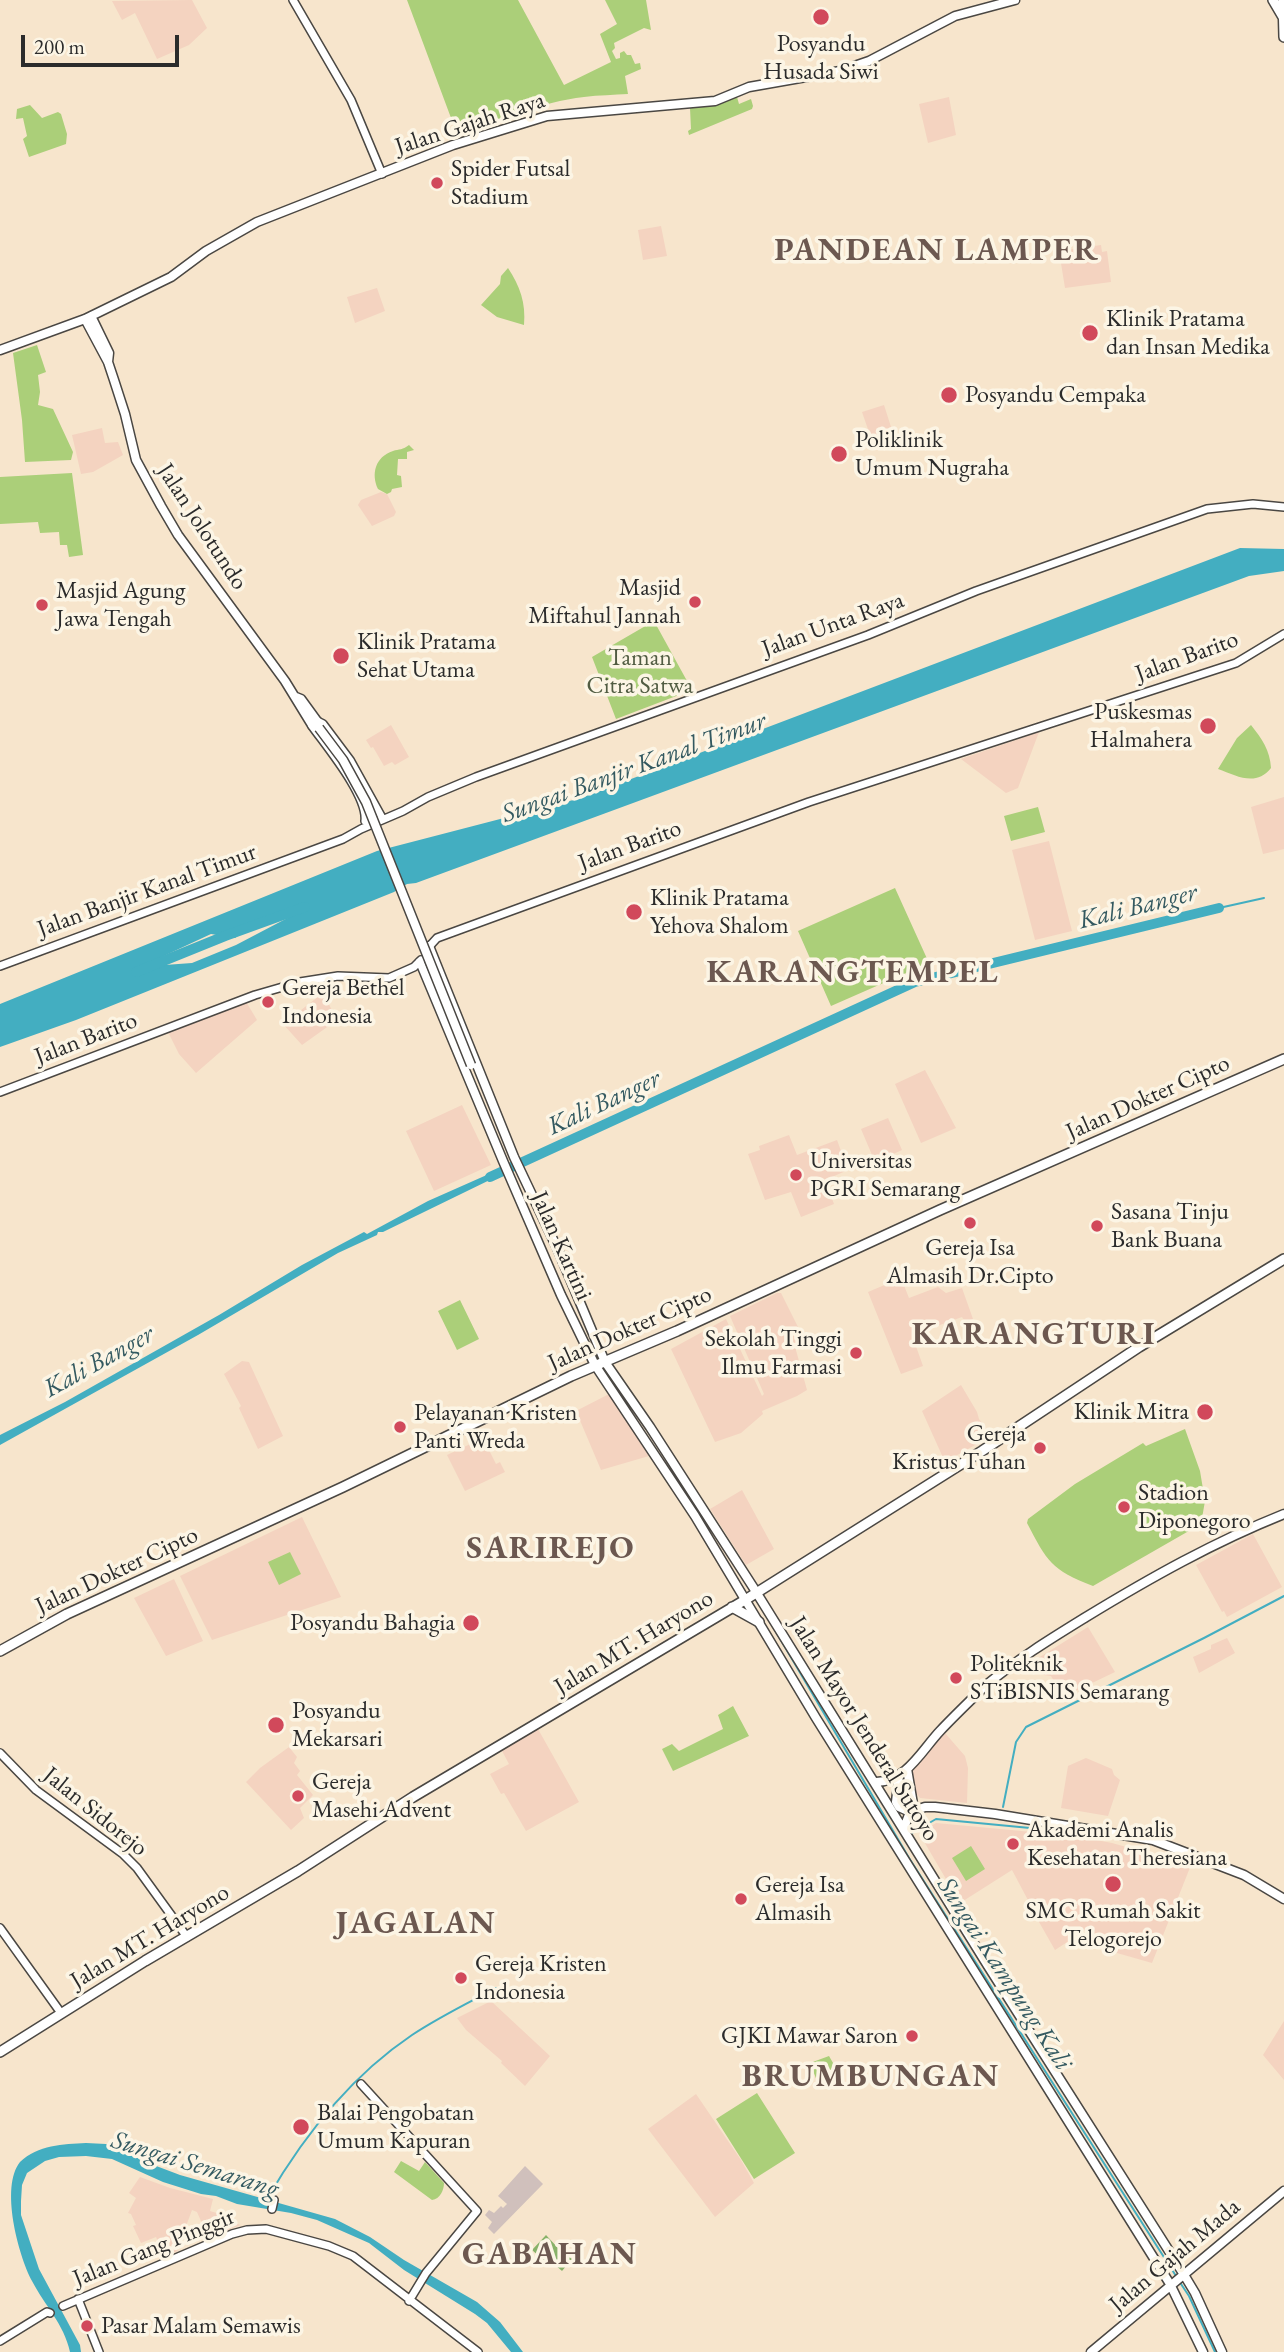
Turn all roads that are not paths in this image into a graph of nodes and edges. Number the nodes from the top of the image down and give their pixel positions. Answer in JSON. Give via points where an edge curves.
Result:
{"nodes":[{"id":1,"x":293,"y":0,"type":"edge"},
{"id":2,"x":1015,"y":0,"type":"edge"},
{"id":3,"x":1273,"y":0,"type":"edge"},
{"id":4,"x":1283,"y":0,"type":"edge"},
{"id":5,"x":1283,"y":18,"type":"edge"},
{"id":6,"x":1284,"y":37,"type":"edge"},
{"id":7,"x":382,"y":174,"type":"junction"},
{"id":8,"x":88,"y":317,"type":"junction"},
{"id":9,"x":0,"y":350,"type":"edge"},
{"id":10,"x":1284,"y":507,"type":"edge"},
{"id":11,"x":1284,"y":634,"type":"edge"},
{"id":12,"x":316,"y":725,"type":"junction"},
{"id":13,"x":384,"y":817,"type":"junction"},
{"id":14,"x":363,"y":825,"type":"junction"},
{"id":15,"x":429,"y":946,"type":"junction"},
{"id":16,"x":420,"y":962,"type":"junction"},
{"id":17,"x":0,"y":966,"type":"edge"},
{"id":18,"x":1284,"y":1059,"type":"edge"},
{"id":19,"x":471,"y":1066,"type":"junction"},
{"id":20,"x":479,"y":1073,"type":"junction"},
{"id":21,"x":469,"y":1077,"type":"junction"},
{"id":22,"x":0,"y":1092,"type":"edge"},
{"id":23,"x":1284,"y":1259,"type":"edge"},
{"id":24,"x":605,"y":1362,"type":"junction"},
{"id":25,"x":595,"y":1365,"type":"junction"},
{"id":26,"x":1284,"y":1514,"type":"edge"},
{"id":27,"x":759,"y":1596,"type":"junction"},
{"id":28,"x":745,"y":1600,"type":"junction"},
{"id":29,"x":733,"y":1606,"type":"junction"},
{"id":30,"x":759,"y":1622,"type":"junction"},
{"id":31,"x":0,"y":1651,"type":"edge"},
{"id":32,"x":0,"y":1753,"type":"edge"},
{"id":33,"x":903,"y":1772,"type":"junction"},
{"id":34,"x":876,"y":1782,"type":"junction"},
{"id":35,"x":893,"y":1804,"type":"junction"},
{"id":36,"x":912,"y":1811,"type":"junction"},
{"id":37,"x":904,"y":1828,"type":"junction"},
{"id":38,"x":1284,"y":1899,"type":"edge"},
{"id":39,"x":0,"y":1928,"type":"edge"},
{"id":40,"x":187,"y":1937,"type":"junction"},
{"id":41,"x":61,"y":2013,"type":"junction"},
{"id":42,"x":0,"y":2052,"type":"edge"},
{"id":43,"x":361,"y":2084,"type":"dead end"},
{"id":44,"x":1284,"y":2190,"type":"edge"},
{"id":45,"x":274,"y":2200,"type":"dead end"},
{"id":46,"x":272,"y":2210,"type":"dead end"},
{"id":47,"x":1182,"y":2274,"type":"junction"},
{"id":48,"x":1171,"y":2283,"type":"junction"},
{"id":49,"x":78,"y":2299,"type":"junction"},
{"id":50,"x":409,"y":2301,"type":"junction"},
{"id":51,"x":63,"y":2306,"type":"dead end"},
{"id":52,"x":50,"y":2313,"type":"dead end"},
{"id":53,"x":0,"y":2341,"type":"edge"},
{"id":54,"x":99,"y":2352,"type":"edge"},
{"id":55,"x":478,"y":2352,"type":"edge"},
{"id":56,"x":1090,"y":2352,"type":"edge"},
{"id":57,"x":1203,"y":2352,"type":"edge"},
{"id":58,"x":1222,"y":2352,"type":"edge"}],
"edges":[{"from":1,"to":7,"type":"street","via":[[351,100]]},
{"from":2,"to":7,"type":"main road","name":"Jalan Gajah Raya","via":[[955,16],[848,69],[749,87],[715,100],[538,118]]},
{"from":3,"to":5,"type":"main road"},
{"from":4,"to":5,"type":"main road"},
{"from":5,"to":6,"type":"main road"},
{"from":7,"to":8,"type":"main road","name":"Jalan Gajah Raya","via":[[257,222],[171,277]]},
{"from":8,"to":9,"type":"main road","name":"Jalan Gajah Raya"},
{"from":8,"to":12,"type":"main road","name":"Jalan Jolotundo","via":[[109,353],[136,460],[160,506],[296,698],[302,698]]},
{"from":10,"to":13,"type":"street","name":"Jalan Unta Raya","via":[[1253,504],[1207,509],[1160,525],[476,776]]},
{"from":11,"to":15,"type":"street","name":"Jalan Barito","via":[[1236,663],[767,817],[437,938]]},
{"from":12,"to":13,"type":"street","via":[[323,724],[350,760]]},
{"from":12,"to":14,"type":"street","via":[[355,789],[364,809]]},
{"from":12,"to":19,"type":"main road","bridge":true,"via":[[366,802]]},
{"from":13,"to":14,"type":"street","name":"Jalan Unta Raya"},
{"from":14,"to":17,"type":"street","name":"Jalan Banjir Kanal Timur","via":[[343,839]]},
{"from":15,"to":16,"type":"street"},
{"from":15,"to":20,"type":"main road","name":"Jalan Kartini"},
{"from":16,"to":21,"type":"main road","name":"Jalan Kartini"},
{"from":16,"to":22,"type":"street","name":"Jalan Barito","via":[[389,978],[338,976],[265,992]]},
{"from":18,"to":24,"type":"main road","name":"Jalan Dokter Cipto"},
{"from":19,"to":20,"type":"main road"},
{"from":19,"to":21,"type":"main road"},
{"from":20,"to":24,"type":"main road","name":"Jalan Kartini"},
{"from":21,"to":25,"type":"main road","name":"Jalan Kartini"},
{"from":23,"to":27,"type":"main road","name":"Jalan MT. Haryono","via":[[775,1580]]},
{"from":24,"to":25,"type":"main road","name":"Jalan Dokter Cipto"},
{"from":24,"to":27,"type":"main road","name":"Jalan Kartini"},
{"from":25,"to":28,"type":"main road","name":"Jalan Kartini"},
{"from":25,"to":31,"type":"main road","name":"Jalan Dokter Cipto","via":[[67,1614]]},
{"from":26,"to":33,"type":"main road","via":[[1161,1573],[1016,1663],[980,1692]]},
{"from":27,"to":28,"type":"main road","name":"Jalan MT. Haryono"},
{"from":27,"to":34,"type":"main road","name":"Jalan Mayor Jenderal Sutoyo"},
{"from":28,"to":29,"type":"main road","name":"Jalan MT. Haryono"},
{"from":28,"to":30,"type":"main road","name":"Jalan Kartini"},
{"from":29,"to":30,"type":"main road"},
{"from":29,"to":40,"type":"main road","name":"Jalan MT. Haryono"},
{"from":30,"to":48,"type":"main road","name":"Jalan Kartini"},
{"from":32,"to":40,"type":"street","name":"Jalan Sidorejo","via":[[36,1790],[123,1854]]},
{"from":33,"to":34,"type":"main road"},
{"from":33,"to":35,"type":"main road"},
{"from":33,"to":36,"type":"main road"},
{"from":34,"to":35,"type":"main road","name":"Jalan Mayor Jenderal Sutoyo"},
{"from":35,"to":36,"type":"main road"},
{"from":35,"to":37,"type":"main road","name":"Jalan Mayor Jenderal Sutoyo"},
{"from":36,"to":37,"type":"main road"},
{"from":36,"to":38,"type":"main road","via":[[936,1807],[995,1814],[1153,1840],[1244,1875]]},
{"from":37,"to":47,"type":"main road","name":"Jalan Mayor Jenderal Sutoyo"},
{"from":39,"to":41,"type":"street"},
{"from":40,"to":41,"type":"main road","name":"Jalan MT. Haryono"},
{"from":41,"to":42,"type":"main road","name":"Jalan MT. Haryono"},
{"from":43,"to":50,"type":"street","via":[[477,2211]]},
{"from":44,"to":47,"type":"main road","name":"Jalan Gajah Mada"},
{"from":45,"to":46,"type":"street"},
{"from":47,"to":48,"type":"main road","name":"Jalan Gajah Mada"},
{"from":47,"to":58,"type":"main road","name":"Jalan Mayor Jenderal Sutoyo"},
{"from":48,"to":56,"type":"main road","name":"Jalan Gajah Mada"},
{"from":48,"to":57,"type":"main road","name":"Jalan Kartini"},
{"from":49,"to":50,"type":"street","name":"Jalan Gang Pinggir","via":[[232,2234],[266,2230],[353,2256]]},
{"from":49,"to":51,"type":"street","name":"Jalan Gang Pinggir"},
{"from":49,"to":54,"type":"street"},
{"from":50,"to":55,"type":"street","name":"Jalan Gang Pinggir"},
{"from":52,"to":53,"type":"street"}]}
